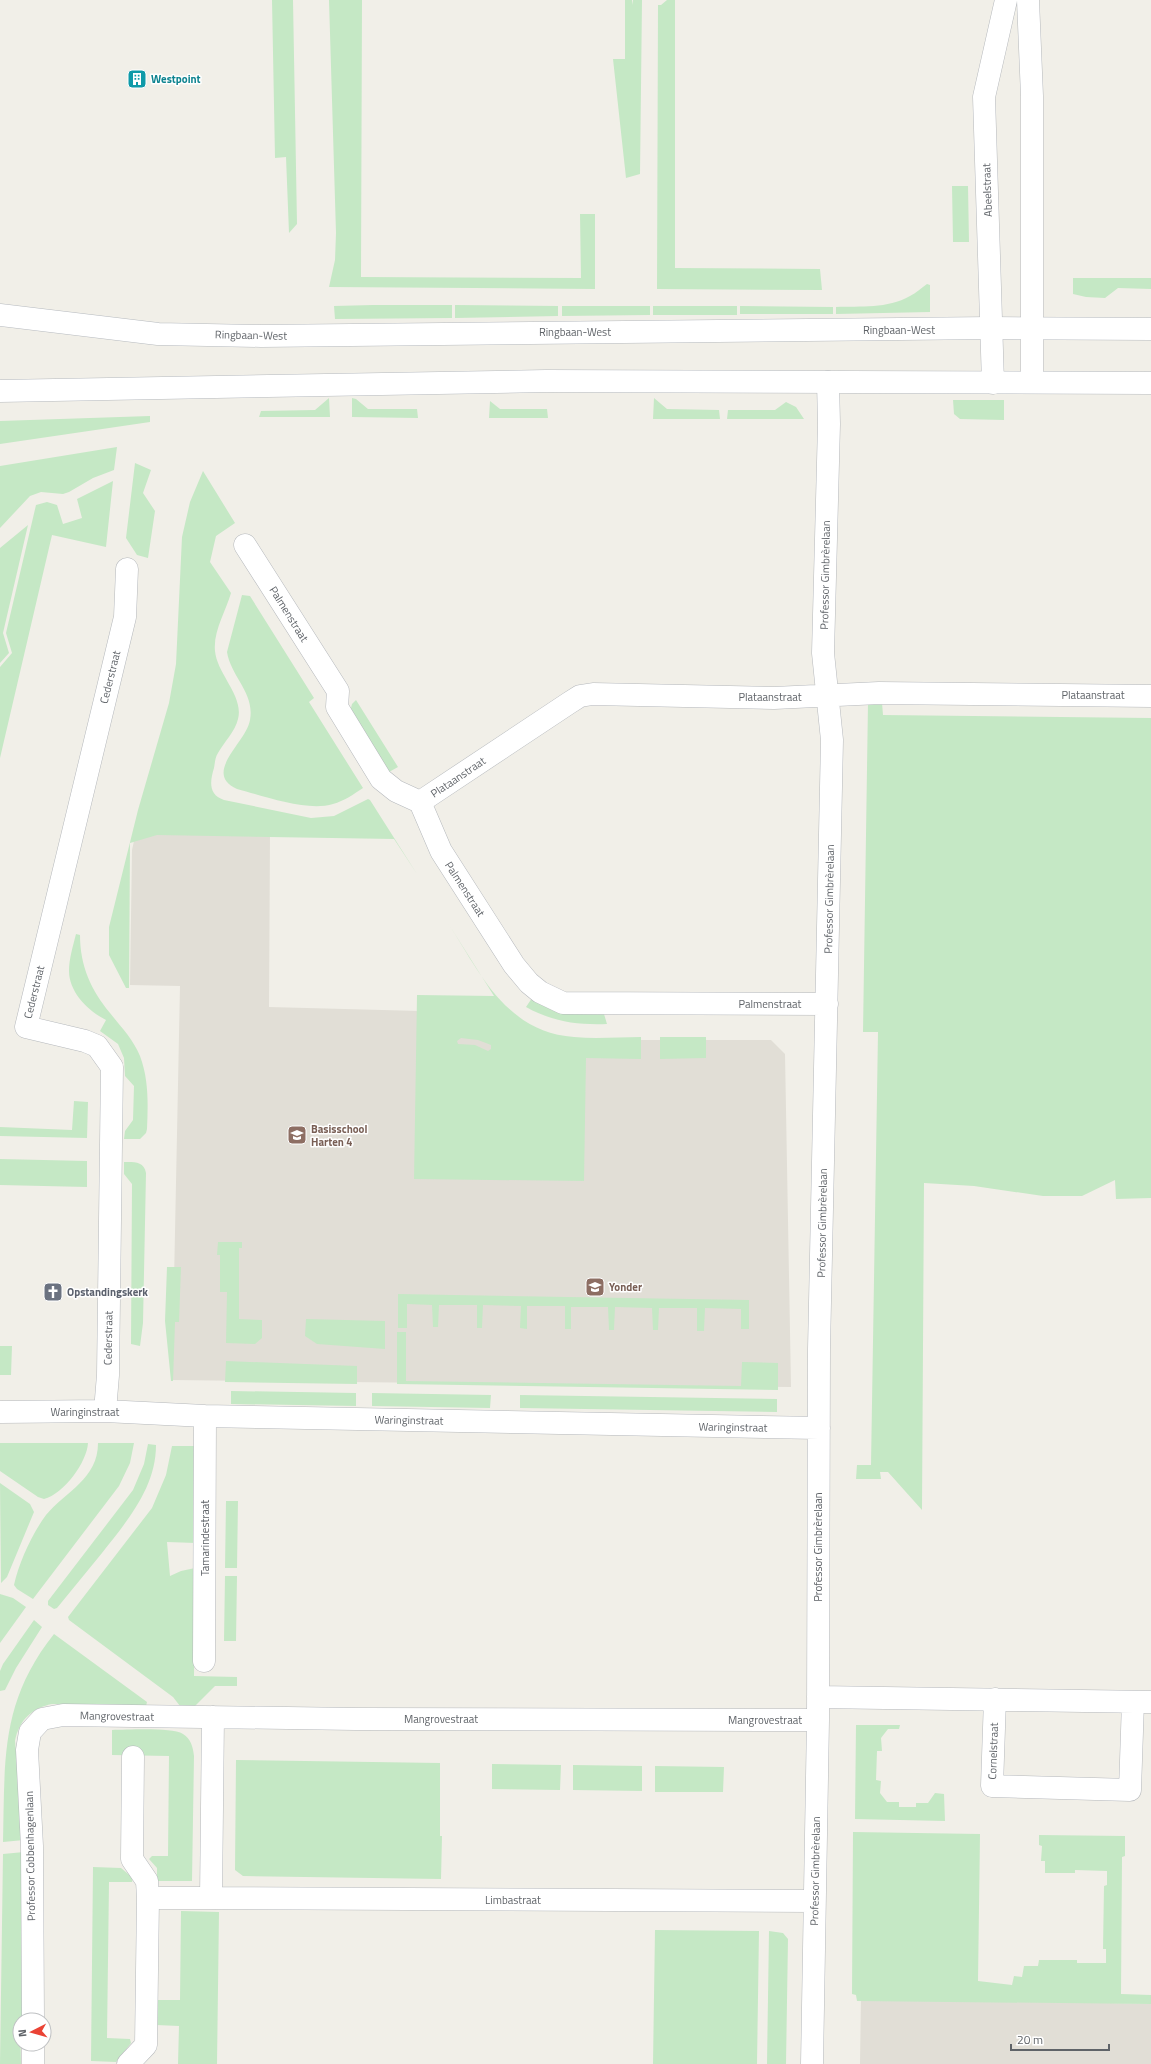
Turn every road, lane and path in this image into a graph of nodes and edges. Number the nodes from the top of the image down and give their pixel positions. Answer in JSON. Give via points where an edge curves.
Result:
{"nodes":[{"id":1,"x":1006,"y":0,"type":"edge"},
{"id":2,"x":1028,"y":0,"type":"edge"},
{"id":3,"x":0,"y":316,"type":"edge"},
{"id":4,"x":991,"y":328,"type":"junction"},
{"id":5,"x":1032,"y":328,"type":"junction"},
{"id":6,"x":1151,"y":329,"type":"edge"},
{"id":7,"x":828,"y":382,"type":"junction"},
{"id":8,"x":1032,"y":382,"type":"junction"},
{"id":9,"x":993,"y":383,"type":"junction"},
{"id":10,"x":1151,"y":383,"type":"edge"},
{"id":11,"x":0,"y":390,"type":"edge"},
{"id":12,"x":245,"y":545,"type":"dead end"},
{"id":13,"x":127,"y":569,"type":"dead end"},
{"id":14,"x":827,"y":696,"type":"junction"},
{"id":15,"x":1151,"y":696,"type":"edge"},
{"id":16,"x":420,"y":802,"type":"junction"},
{"id":17,"x":827,"y":1004,"type":"junction"},
{"id":18,"x":105,"y":1411,"type":"junction"},
{"id":19,"x":0,"y":1412,"type":"edge"},
{"id":20,"x":205,"y":1416,"type":"junction"},
{"id":21,"x":818,"y":1428,"type":"junction"},
{"id":22,"x":204,"y":1661,"type":"dead end"},
{"id":23,"x":818,"y":1697,"type":"junction"},
{"id":24,"x":995,"y":1699,"type":"junction"},
{"id":25,"x":1142,"y":1702,"type":"edge"},
{"id":26,"x":63,"y":1715,"type":"joint"},
{"id":27,"x":213,"y":1717,"type":"junction"},
{"id":28,"x":818,"y":1720,"type":"junction"},
{"id":29,"x":133,"y":1757,"type":"dead end"},
{"id":30,"x":148,"y":1898,"type":"junction"},
{"id":31,"x":211,"y":1898,"type":"junction"},
{"id":32,"x":814,"y":1901,"type":"junction"},
{"id":33,"x":33,"y":2012,"type":"edge"},
{"id":34,"x":33,"y":2052,"type":"edge"},
{"id":35,"x":33,"y":2064,"type":"edge"},
{"id":36,"x":128,"y":2064,"type":"edge"},
{"id":37,"x":812,"y":2064,"type":"edge"}],
"edges":[{"from":1,"to":4,"type":"street","name":"Abeelstraat","via":[[984,97]]},
{"from":2,"to":5,"type":"street","via":[[1032,96]]},
{"from":3,"to":4,"type":"street","name":"Ringbaan-West","via":[[158,334],[261,336]]},
{"from":4,"to":5,"type":"street","name":"Ringbaan-West"},
{"from":4,"to":9,"type":"street","name":"Abeelstraat"},
{"from":5,"to":6,"type":"street","name":"Ringbaan-West"},
{"from":5,"to":8,"type":"street"},
{"from":7,"to":9,"type":"street"},
{"from":7,"to":11,"type":"street","via":[[546,381]]},
{"from":7,"to":14,"type":"street","name":"Professor Gimbrèrelaan","via":[[824,653]]},
{"from":8,"to":9,"type":"street"},
{"from":8,"to":10,"type":"street"},
{"from":12,"to":16,"type":"street","name":"Palmenstraat","via":[[338,691],[337,708],[381,779],[396,791]]},
{"from":13,"to":18,"type":"street","name":"Cederstraat","via":[[125,617],[26,1027],[98,1046],[112,1067],[108,1375]]},
{"from":14,"to":15,"type":"street","name":"Plataanstraat"},
{"from":14,"to":16,"type":"street","name":"Plataanstraat","via":[[580,696]]},
{"from":14,"to":17,"type":"street","name":"Professor Gimbrèrelaan","via":[[832,740]]},
{"from":16,"to":17,"type":"street","name":"Palmenstraat","via":[[440,851],[514,965],[529,983],[552,998],[563,1003],[581,1004]]},
{"from":17,"to":21,"type":"street","name":"Professor Gimbrèrelaan"},
{"from":18,"to":19,"type":"street","name":"Waringinstraat"},
{"from":18,"to":20,"type":"street","name":"Waringinstraat"},
{"from":20,"to":21,"type":"street","name":"Waringinstraat"},
{"from":20,"to":22,"type":"street","name":"Tamarindestraat"},
{"from":21,"to":23,"type":"street","name":"Professor Gimbrèrelaan"},
{"from":23,"to":24,"type":"street"},
{"from":23,"to":28,"type":"street","name":"Professor Gimbrèrelaan"},
{"from":24,"to":25,"type":"street","name":"Cornelstraat"},
{"from":24,"to":25,"type":"street","name":"Cornelstraat","via":[[992,1786],[1130,1790]]},
{"from":26,"to":27,"type":"street","name":"Mangrovestraat"},
{"from":26,"to":33,"type":"street","name":"Professor Cobbenhagenlaan","via":[[42,1719],[30,1732],[27,1750],[32,1846]]},
{"from":27,"to":28,"type":"street","name":"Mangrovestraat"},
{"from":27,"to":31,"type":"street"},
{"from":28,"to":32,"type":"street","name":"Professor Gimbrèrelaan"},
{"from":29,"to":30,"type":"street","via":[[132,1859],[147,1881]]},
{"from":30,"to":31,"type":"street"},
{"from":30,"to":36,"type":"street","via":[[146,2045]]},
{"from":31,"to":32,"type":"street","name":"Limbastraat"},
{"from":32,"to":37,"type":"street","name":"Professor Gimbrèrelaan"},
{"from":34,"to":35,"type":"street"}]}
